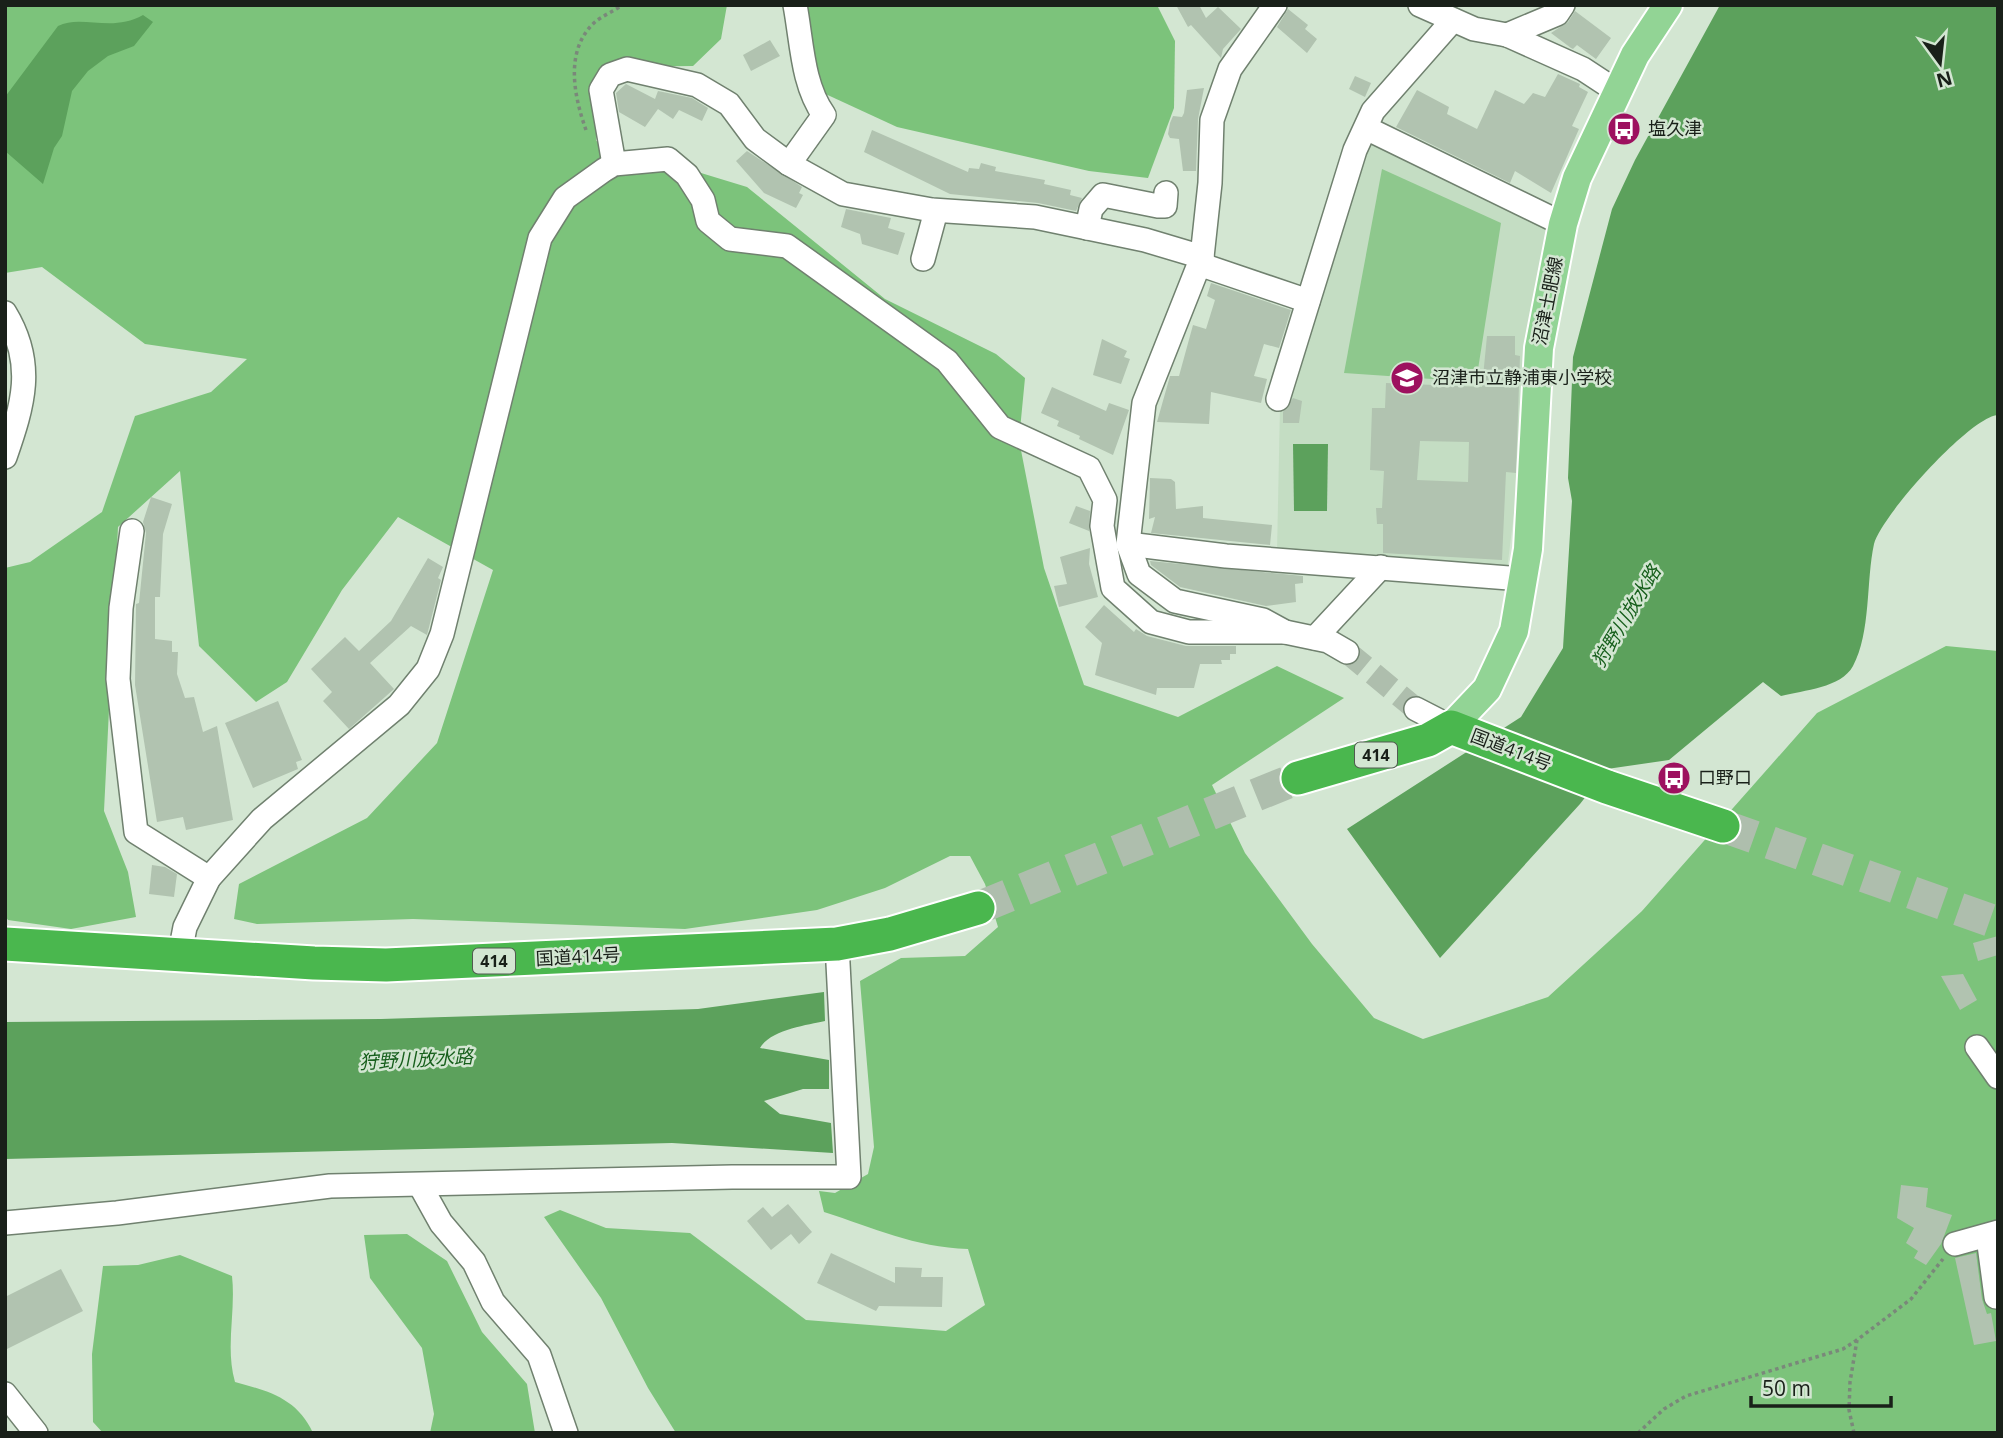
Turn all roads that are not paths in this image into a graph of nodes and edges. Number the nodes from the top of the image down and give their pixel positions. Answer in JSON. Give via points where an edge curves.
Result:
{"nodes":[{"id":1,"x":795,"y":5,"type":"edge"},
{"id":2,"x":1275,"y":5,"type":"edge"},
{"id":3,"x":1420,"y":5,"type":"edge"},
{"id":4,"x":1668,"y":5,"type":"edge"},
{"id":5,"x":1558,"y":8,"type":"edge"},
{"id":6,"x":1453,"y":20,"type":"junction"},
{"id":7,"x":1507,"y":35,"type":"junction"},
{"id":8,"x":1618,"y":92,"type":"junction"},
{"id":9,"x":1366,"y":128,"type":"junction"},
{"id":10,"x":614,"y":164,"type":"junction"},
{"id":11,"x":789,"y":164,"type":"junction"},
{"id":12,"x":1167,"y":193,"type":"dead end"},
{"id":13,"x":936,"y":211,"type":"junction"},
{"id":14,"x":1563,"y":224,"type":"junction"},
{"id":15,"x":1087,"y":228,"type":"junction"},
{"id":16,"x":923,"y":259,"type":"dead end"},
{"id":17,"x":1201,"y":260,"type":"junction"},
{"id":18,"x":1308,"y":301,"type":"junction"},
{"id":19,"x":5,"y":313,"type":"edge"},
{"id":20,"x":1278,"y":399,"type":"dead end"},
{"id":21,"x":5,"y":457,"type":"edge"},
{"id":22,"x":132,"y":531,"type":"dead end"},
{"id":23,"x":1128,"y":544,"type":"junction"},
{"id":24,"x":1381,"y":567,"type":"junction"},
{"id":25,"x":1522,"y":579,"type":"junction"},
{"id":26,"x":1285,"y":632,"type":"junction"},
{"id":27,"x":1315,"y":638,"type":"junction"},
{"id":28,"x":1347,"y":652,"type":"tunnel mouth"},
{"id":29,"x":1416,"y":709,"type":"tunnel mouth"},
{"id":30,"x":1462,"y":732,"type":"junction"},
{"id":31,"x":1298,"y":778,"type":"tunnel mouth"},
{"id":32,"x":1723,"y":826,"type":"tunnel mouth"},
{"id":33,"x":209,"y":878,"type":"junction"},
{"id":34,"x":978,"y":908,"type":"tunnel mouth"},
{"id":35,"x":5,"y":944,"type":"edge"},
{"id":36,"x":837,"y":944,"type":"junction"},
{"id":37,"x":180,"y":953,"type":"junction"},
{"id":38,"x":1977,"y":1046,"type":"dead end"},
{"id":39,"x":1998,"y":1077,"type":"edge"},
{"id":40,"x":421,"y":1187,"type":"junction"},
{"id":41,"x":5,"y":1223,"type":"edge"},
{"id":42,"x":1993,"y":1234,"type":"edge"},
{"id":43,"x":1955,"y":1244,"type":"road end"},
{"id":44,"x":1996,"y":1297,"type":"edge"},
{"id":45,"x":5,"y":1394,"type":"edge"},
{"id":46,"x":20,"y":1426,"type":"edge"},
{"id":47,"x":566,"y":1433,"type":"edge"}],
"edges":[{"from":1,"to":11,"type":"street","via":[[810,90],[824,115]]},
{"from":2,"to":17,"type":"street","via":[[1230,69],[1212,120]]},
{"from":3,"to":6,"type":"street"},
{"from":4,"to":8,"type":"main road","name":"沼津土肥線","via":[[1635,55]]},
{"from":5,"to":7,"type":"street"},
{"from":6,"to":7,"type":"street"},
{"from":6,"to":9,"type":"street","via":[[1373,111]]},
{"from":7,"to":8,"type":"street","via":[[1583,69]]},
{"from":8,"to":14,"type":"main road","name":"沼津土肥線","via":[[1577,177]]},
{"from":9,"to":14,"type":"street"},
{"from":9,"to":18,"type":"street"},
{"from":10,"to":11,"type":"street","via":[[601,90],[610,75],[627,69],[697,85],[729,104],[755,139]]},
{"from":10,"to":26,"type":"street","via":[[668,159],[703,200],[708,220],[730,239],[787,246],[947,360],[1000,427],[1089,468],[1105,500],[1102,526],[1113,588],[1151,622],[1189,632]]},
{"from":10,"to":33,"type":"street","via":[[565,198],[540,238],[442,634],[428,668],[399,705],[262,819]]},
{"from":11,"to":13,"type":"street","via":[[843,194]]},
{"from":12,"to":15,"type":"street","via":[[1165,206],[1104,195],[1091,209]]},
{"from":13,"to":15,"type":"street","via":[[1035,217]]},
{"from":13,"to":16,"type":"street"},
{"from":14,"to":25,"type":"main road","name":"沼津土肥線","via":[[1539,348],[1528,548]]},
{"from":15,"to":17,"type":"street"},
{"from":17,"to":18,"type":"street"},
{"from":17,"to":23,"type":"street","via":[[1144,403]]},
{"from":18,"to":20,"type":"street"},
{"from":19,"to":21,"type":"street","via":[[20,340],[24,365],[23,395]]},
{"from":22,"to":33,"type":"street","via":[[121,607],[118,679],[136,832]]},
{"from":23,"to":24,"type":"street"},
{"from":23,"to":26,"type":"street","via":[[1139,573],[1175,601],[1263,620]]},
{"from":24,"to":25,"type":"street"},
{"from":24,"to":27,"type":"street"},
{"from":25,"to":30,"type":"main road","name":"沼津土肥線","via":[[1514,631]]},
{"from":26,"to":27,"type":"street"},
{"from":27,"to":28,"type":"street"},
{"from":29,"to":30,"type":"street"},
{"from":30,"to":31,"type":"highway","name":"国道414号","number":"414"},
{"from":30,"to":32,"type":"highway","name":"国道414号"},
{"from":33,"to":37,"type":"street","via":[[185,927]]},
{"from":34,"to":36,"type":"highway","name":"国道414号","number":"414"},
{"from":35,"to":37,"type":"highway","name":"国道414号","number":"414"},
{"from":36,"to":37,"type":"highway","name":"国道414号","number":"414","via":[[442,964],[314,963]]},
{"from":36,"to":40,"type":"street","via":[[849,1177]]},
{"from":38,"to":39,"type":"street"},
{"from":40,"to":41,"type":"street","via":[[330,1186]]},
{"from":40,"to":47,"type":"street","via":[[441,1223],[474,1262],[493,1302],[538,1355]]},
{"from":42,"to":43,"type":"street"},
{"from":42,"to":44,"type":"street"},
{"from":45,"to":46,"type":"street"}]}
